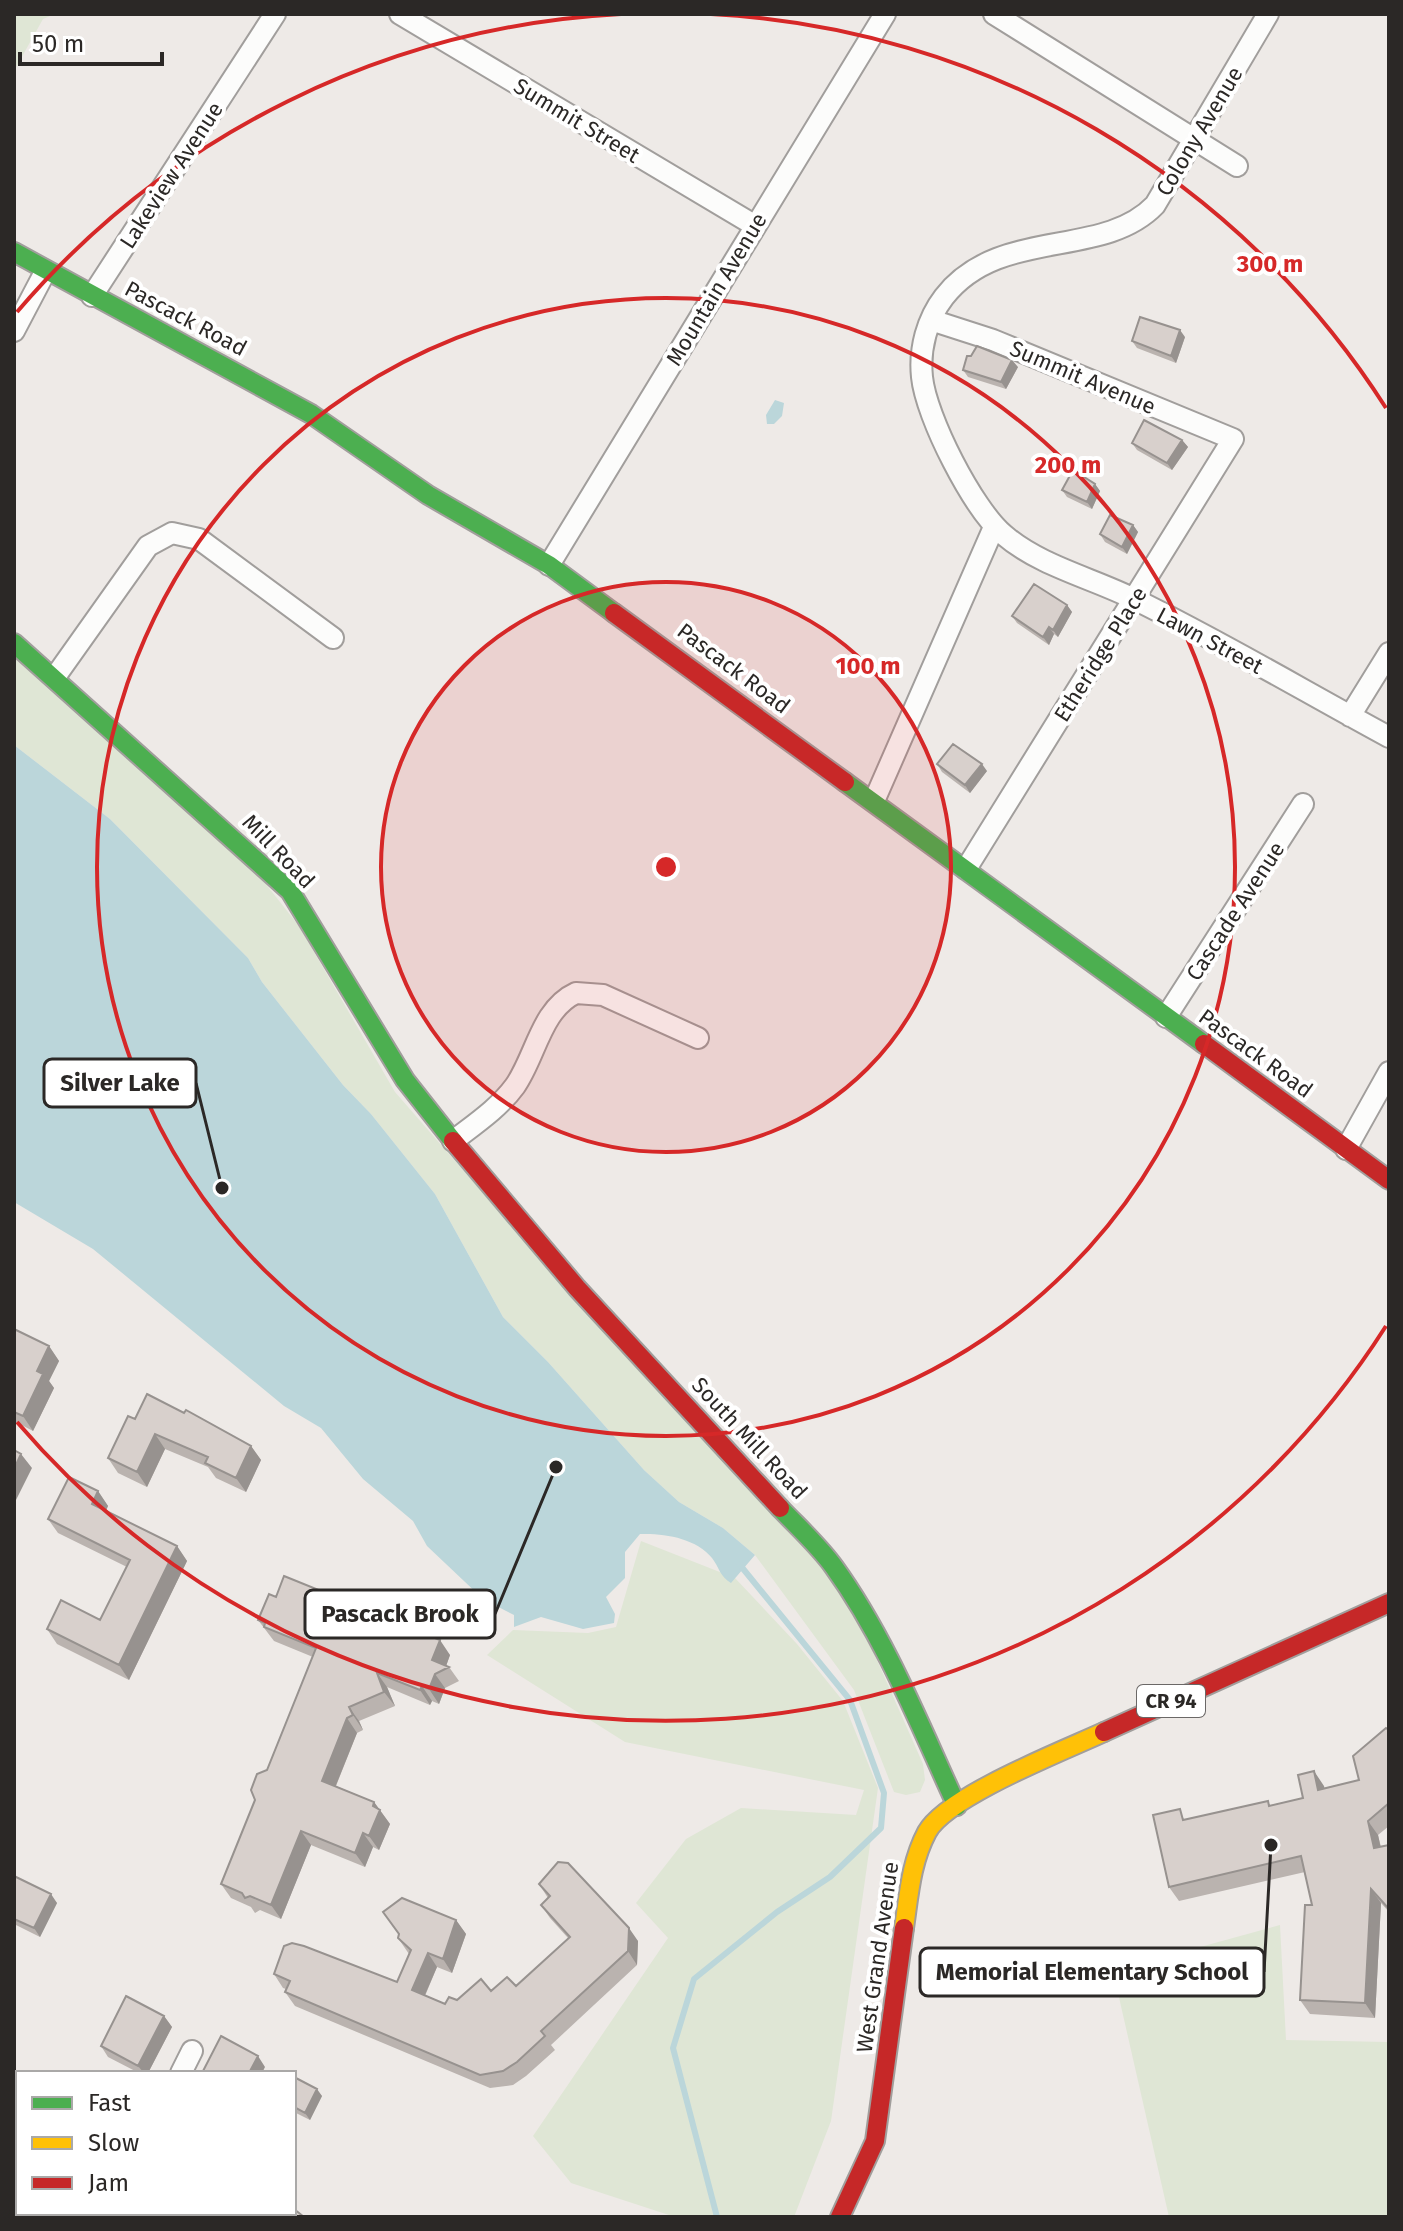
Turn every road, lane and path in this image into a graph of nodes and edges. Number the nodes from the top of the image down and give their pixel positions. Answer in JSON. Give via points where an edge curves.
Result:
{"nodes":[{"id":1,"x":275,"y":14,"type":"edge"},
{"id":2,"x":400,"y":14,"type":"edge"},
{"id":3,"x":885,"y":14,"type":"edge"},
{"id":4,"x":994,"y":14,"type":"edge"},
{"id":5,"x":1268,"y":14,"type":"edge"},
{"id":6,"x":1195,"y":137,"type":"junction"},
{"id":7,"x":1237,"y":166,"type":"dead end"},
{"id":8,"x":754,"y":225,"type":"junction"},
{"id":9,"x":14,"y":252,"type":"edge"},
{"id":10,"x":45,"y":272,"type":"junction"},
{"id":11,"x":92,"y":296,"type":"junction"},
{"id":12,"x":931,"y":320,"type":"junction"},
{"id":13,"x":14,"y":331,"type":"edge"},
{"id":14,"x":1233,"y":439,"type":"joint"},
{"id":15,"x":964,"y":481,"type":"joint"},
{"id":16,"x":994,"y":527,"type":"junction"},
{"id":17,"x":549,"y":565,"type":"junction"},
{"id":18,"x":1134,"y":599,"type":"junction"},
{"id":19,"x":333,"y":638,"type":"dead end"},
{"id":20,"x":14,"y":643,"type":"edge"},
{"id":21,"x":1389,"y":653,"type":"edge"},
{"id":22,"x":55,"y":677,"type":"junction"},
{"id":23,"x":1350,"y":716,"type":"junction"},
{"id":24,"x":1389,"y":737,"type":"edge"},
{"id":25,"x":874,"y":801,"type":"junction"},
{"id":26,"x":1303,"y":804,"type":"dead end"},
{"id":27,"x":966,"y":869,"type":"junction"},
{"id":28,"x":1166,"y":1017,"type":"junction"},
{"id":29,"x":698,"y":1038,"type":"dead end"},
{"id":30,"x":1389,"y":1072,"type":"edge"},
{"id":31,"x":453,"y":1141,"type":"junction"},
{"id":32,"x":1346,"y":1149,"type":"junction"},
{"id":33,"x":1389,"y":1180,"type":"edge"},
{"id":34,"x":1389,"y":1603,"type":"edge"},
{"id":35,"x":957,"y":1806,"type":"junction"},
{"id":36,"x":192,"y":2051,"type":"dead end"},
{"id":37,"x":182,"y":2071,"type":"edge"},
{"id":38,"x":840,"y":2217,"type":"edge"}],
"edges":[{"from":1,"to":11,"type":"street","name":"Lakeview Avenue"},
{"from":2,"to":8,"type":"street","name":"Summit Street"},
{"from":3,"to":8,"type":"street","name":"Mountain Avenue"},
{"from":4,"to":6,"type":"street"},
{"from":5,"to":6,"type":"street","name":"Colony Avenue"},
{"from":6,"to":7,"type":"street"},
{"from":6,"to":12,"type":"street","name":"Colony Avenue","via":[[1155,205],[1131,224],[976,268],[943,298]]},
{"from":8,"to":17,"type":"street","name":"Mountain Avenue"},
{"from":9,"to":10,"type":"street","name":"Pascack Road"},
{"from":10,"to":11,"type":"street","name":"Pascack Road"},
{"from":10,"to":13,"type":"street"},
{"from":11,"to":17,"type":"street","name":"Pascack Road","via":[[311,414],[428,495]]},
{"from":12,"to":14,"type":"street","name":"Summit Avenue","via":[[993,340]]},
{"from":12,"to":15,"type":"street","name":"Colony Avenue","via":[[922,377],[927,401]]},
{"from":14,"to":18,"type":"street","name":"Etheridge Place"},
{"from":15,"to":16,"type":"street","name":"Lawn Street"},
{"from":16,"to":18,"type":"street","name":"Lawn Street","via":[[1031,553]]},
{"from":16,"to":25,"type":"street"},
{"from":17,"to":25,"type":"street","name":"Pascack Road"},
{"from":18,"to":23,"type":"street","name":"Lawn Street"},
{"from":18,"to":27,"type":"street","name":"Etheridge Place"},
{"from":19,"to":22,"type":"street","via":[[199,539],[172,533],[148,546]]},
{"from":20,"to":22,"type":"street","name":"Mill Road"},
{"from":21,"to":23,"type":"street"},
{"from":22,"to":31,"type":"street","name":"Mill Road","via":[[290,891],[405,1080]]},
{"from":23,"to":24,"type":"street","name":"Lawn Street"},
{"from":25,"to":27,"type":"street","name":"Pascack Road"},
{"from":26,"to":28,"type":"street","name":"Cascade Avenue"},
{"from":27,"to":28,"type":"street","name":"Pascack Road"},
{"from":28,"to":32,"type":"street","name":"Pascack Road"},
{"from":29,"to":31,"type":"street","via":[[603,995],[576,993],[553,1009],[512,1089]]},
{"from":30,"to":32,"type":"street"},
{"from":31,"to":35,"type":"street","name":"South Mill Road","via":[[577,1288],[833,1565],[904,1692]]},
{"from":32,"to":33,"type":"street","name":"Pascack Road"},
{"from":34,"to":35,"type":"street","name":"West Grand Avenue","number":"CR 94","via":[[993,1782]]},
{"from":35,"to":38,"type":"street","name":"West Grand Avenue","number":"CR 94","via":[[929,1828],[913,1864],[875,2141]]},
{"from":36,"to":37,"type":"street"}]}
